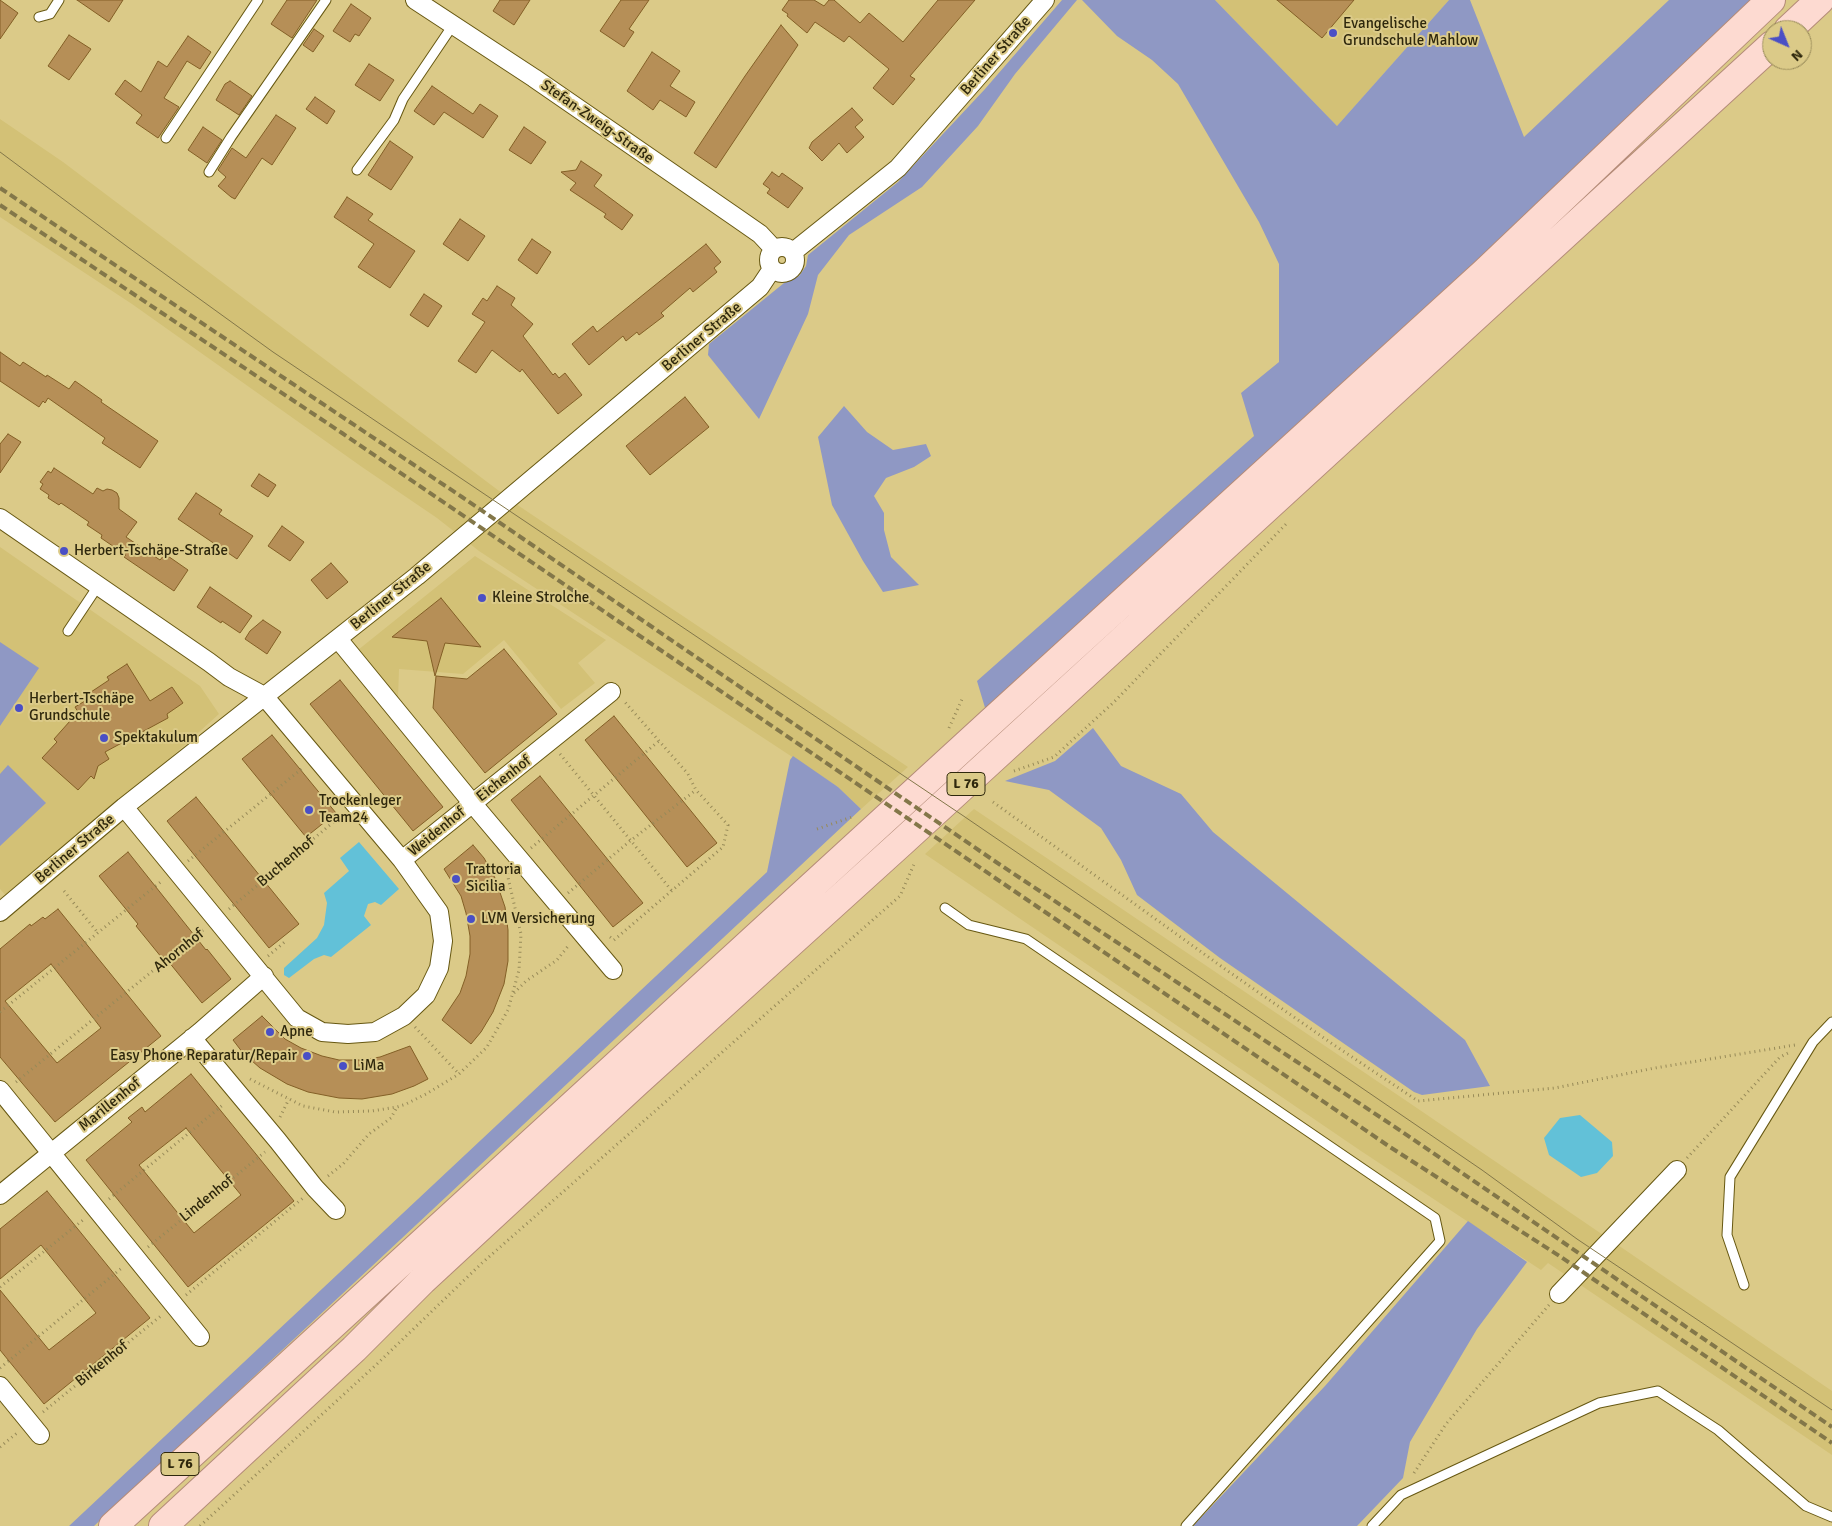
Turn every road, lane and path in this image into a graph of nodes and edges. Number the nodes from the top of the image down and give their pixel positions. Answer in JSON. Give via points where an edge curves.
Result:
{"nodes":[{"id":1,"x":59,"y":0,"type":"edge"},
{"id":2,"x":258,"y":0,"type":"edge"},
{"id":3,"x":326,"y":0,"type":"edge"},
{"id":4,"x":415,"y":0,"type":"edge"},
{"id":5,"x":1045,"y":0,"type":"edge"},
{"id":6,"x":1771,"y":0,"type":"edge"},
{"id":7,"x":1820,"y":0,"type":"edge"},
{"id":8,"x":39,"y":17,"type":"dead end"},
{"id":9,"x":1799,"y":20,"type":"edge"},
{"id":10,"x":452,"y":25,"type":"junction"},
{"id":11,"x":1762,"y":54,"type":"edge"},
{"id":12,"x":166,"y":138,"type":"dead end"},
{"id":13,"x":357,"y":170,"type":"dead end"},
{"id":14,"x":209,"y":172,"type":"dead end"},
{"id":15,"x":774,"y":249,"type":"junction"},
{"id":16,"x":793,"y":252,"type":"junction"},
{"id":17,"x":772,"y":269,"type":"junction"},
{"id":18,"x":0,"y":518,"type":"edge"},
{"id":19,"x":1291,"y":518,"type":"dead end"},
{"id":20,"x":98,"y":586,"type":"junction"},
{"id":21,"x":68,"y":631,"type":"dead end"},
{"id":22,"x":338,"y":639,"type":"junction"},
{"id":23,"x":611,"y":692,"type":"joint"},
{"id":24,"x":264,"y":696,"type":"junction"},
{"id":25,"x":659,"y":741,"type":"junction"},
{"id":26,"x":550,"y":742,"type":"junction"},
{"id":27,"x":316,"y":757,"type":"junction"},
{"id":28,"x":1010,"y":773,"type":"dead end"},
{"id":29,"x":696,"y":790,"type":"junction"},
{"id":30,"x":593,"y":796,"type":"junction"},
{"id":31,"x":993,"y":802,"type":"dead end"},
{"id":32,"x":355,"y":804,"type":"junction"},
{"id":33,"x":473,"y":804,"type":"junction"},
{"id":34,"x":124,"y":807,"type":"junction"},
{"id":35,"x":630,"y":841,"type":"junction"},
{"id":36,"x":519,"y":858,"type":"junction"},
{"id":37,"x":916,"y":859,"type":"dead end"},
{"id":38,"x":402,"y":860,"type":"junction"},
{"id":39,"x":176,"y":870,"type":"junction"},
{"id":40,"x":64,"y":891,"type":"dead end"},
{"id":41,"x":672,"y":891,"type":"junction"},
{"id":42,"x":556,"y":903,"type":"junction"},
{"id":43,"x":945,"y":908,"type":"dead end"},
{"id":44,"x":0,"y":912,"type":"edge"},
{"id":45,"x":217,"y":919,"type":"junction"},
{"id":46,"x":582,"y":932,"type":"junction"},
{"id":47,"x":98,"y":933,"type":"junction"},
{"id":48,"x":287,"y":940,"type":"dead end"},
{"id":49,"x":614,"y":970,"type":"dead end"},
{"id":50,"x":260,"y":971,"type":"junction"},
{"id":51,"x":512,"y":994,"type":"dead end"},
{"id":52,"x":0,"y":1012,"type":"edge"},
{"id":53,"x":404,"y":1016,"type":"junction"},
{"id":54,"x":1832,"y":1022,"type":"edge"},
{"id":55,"x":192,"y":1038,"type":"junction"},
{"id":56,"x":1814,"y":1042,"type":"junction"},
{"id":57,"x":459,"y":1074,"type":"dead end"},
{"id":58,"x":1,"y":1092,"type":"edge"},
{"id":59,"x":238,"y":1092,"type":"junction"},
{"id":60,"x":397,"y":1107,"type":"dead end"},
{"id":61,"x":278,"y":1140,"type":"junction"},
{"id":62,"x":51,"y":1152,"type":"junction"},
{"id":63,"x":1677,"y":1170,"type":"joint"},
{"id":64,"x":315,"y":1188,"type":"junction"},
{"id":65,"x":0,"y":1195,"type":"edge"},
{"id":66,"x":97,"y":1209,"type":"junction"},
{"id":67,"x":336,"y":1210,"type":"dead end"},
{"id":68,"x":136,"y":1257,"type":"junction"},
{"id":69,"x":1744,"y":1285,"type":"dead end"},
{"id":70,"x":0,"y":1287,"type":"edge"},
{"id":71,"x":1559,"y":1294,"type":"joint"},
{"id":72,"x":175,"y":1305,"type":"junction"},
{"id":73,"x":200,"y":1337,"type":"dead end"},
{"id":74,"x":0,"y":1368,"type":"edge"},
{"id":75,"x":0,"y":1386,"type":"edge"},
{"id":76,"x":35,"y":1429,"type":"joint"},
{"id":77,"x":1401,"y":1496,"type":"junction"},
{"id":78,"x":1832,"y":1517,"type":"edge"},
{"id":79,"x":113,"y":1526,"type":"edge"},
{"id":80,"x":163,"y":1526,"type":"edge"},
{"id":81,"x":200,"y":1526,"type":"edge"},
{"id":82,"x":1186,"y":1526,"type":"edge"},
{"id":83,"x":1372,"y":1526,"type":"edge"}],
"edges":[{"from":1,"to":8,"type":"lane","via":[[50,14]]},
{"from":2,"to":12,"type":"lane"},
{"from":3,"to":14,"type":"lane"},
{"from":4,"to":10,"type":"street","name":"Stefan-Zweig-Straße"},
{"from":5,"to":16,"type":"street","name":"Berliner Straße","via":[[898,168]]},
{"from":6,"to":79,"type":"main road","number":"L 76","via":[[1485,272]]},
{"from":7,"to":9,"type":"main road"},
{"from":10,"to":13,"type":"lane","via":[[403,98],[394,120]]},
{"from":10,"to":15,"type":"street","name":"Stefan-Zweig-Straße","via":[[760,234]]},
{"from":11,"to":80,"type":"main road","number":"L 76","via":[[629,1089]]},
{"from":15,"to":16,"type":"street","via":[[785,247]]},
{"from":15,"to":17,"type":"street","name":"Berliner Straße","via":[[769,258]]},
{"from":16,"to":17,"type":"street","via":[[795,262],[789,272],[778,273]]},
{"from":17,"to":22,"type":"street","name":"Berliner Straße","via":[[760,288]]},
{"from":18,"to":20,"type":"street"},
{"from":19,"to":28,"type":"path","via":[[1114,702],[1054,757]]},
{"from":20,"to":21,"type":"lane"},
{"from":20,"to":24,"type":"street","via":[[229,678]]},
{"from":22,"to":24,"type":"street","name":"Berliner Straße"},
{"from":22,"to":33,"type":"street","name":"Weidenhof"},
{"from":23,"to":25,"type":"path","via":[[631,707]]},
{"from":23,"to":26,"type":"street","name":"Eichenhof"},
{"from":24,"to":27,"type":"street","name":"Weidenhof"},
{"from":24,"to":34,"type":"street","name":"Berliner Straße"},
{"from":25,"to":29,"type":"path","via":[[688,774]]},
{"from":25,"to":30,"type":"path"},
{"from":26,"to":30,"type":"path"},
{"from":26,"to":33,"type":"street","name":"Eichenhof"},
{"from":27,"to":32,"type":"street","name":"Weidenhof"},
{"from":27,"to":39,"type":"path"},
{"from":29,"to":35,"type":"path"},
{"from":29,"to":41,"type":"path","via":[[728,825],[723,847]]},
{"from":30,"to":35,"type":"path"},
{"from":30,"to":36,"type":"path"},
{"from":31,"to":56,"type":"path","via":[[1225,970],[1418,1101],[1555,1088]]},
{"from":32,"to":38,"type":"street","name":"Weidenhof"},
{"from":32,"to":45,"type":"path","name":"Buchenhof"},
{"from":33,"to":36,"type":"street","name":"Eichenhof"},
{"from":33,"to":38,"type":"street","name":"Weidenhof"},
{"from":34,"to":39,"type":"street"},
{"from":34,"to":44,"type":"street","name":"Berliner Straße"},
{"from":35,"to":41,"type":"path"},
{"from":35,"to":42,"type":"path"},
{"from":36,"to":42,"type":"street","name":"Eichenhof"},
{"from":37,"to":81,"type":"path","via":[[900,896],[482,1263]]},
{"from":38,"to":53,"type":"street","via":[[439,912],[443,941],[439,968],[426,995]]},
{"from":39,"to":45,"type":"street"},
{"from":39,"to":47,"type":"path"},
{"from":40,"to":47,"type":"path"},
{"from":41,"to":46,"type":"path","via":[[614,940],[599,927]]},
{"from":42,"to":46,"type":"street","name":"Eichenhof"},
{"from":43,"to":82,"type":"lane","via":[[969,926],[1026,939],[1435,1218],[1440,1242]]},
{"from":45,"to":50,"type":"street"},
{"from":45,"to":58,"type":"path","name":"Ahornhof"},
{"from":46,"to":49,"type":"street","name":"Eichenhof"},
{"from":46,"to":51,"type":"path","via":[[557,960]]},
{"from":47,"to":52,"type":"path"},
{"from":48,"to":50,"type":"path"},
{"from":50,"to":53,"type":"street","via":[[297,1018],[322,1032],[375,1032]]},
{"from":50,"to":55,"type":"street"},
{"from":53,"to":57,"type":"path"},
{"from":54,"to":56,"type":"lane"},
{"from":55,"to":59,"type":"street"},
{"from":55,"to":62,"type":"street","name":"Marillenhof"},
{"from":56,"to":63,"type":"path","via":[[1780,1057]]},
{"from":56,"to":69,"type":"lane","via":[[1730,1177],[1727,1235]]},
{"from":58,"to":62,"type":"street"},
{"from":59,"to":61,"type":"street"},
{"from":59,"to":66,"type":"path"},
{"from":60,"to":64,"type":"path","via":[[390,1118],[369,1134],[343,1164]]},
{"from":61,"to":64,"type":"street"},
{"from":61,"to":68,"type":"path","name":"Lindenhof"},
{"from":62,"to":65,"type":"street","name":"Marillenhof"},
{"from":62,"to":66,"type":"street"},
{"from":63,"to":71,"type":"street"},
{"from":64,"to":67,"type":"street"},
{"from":64,"to":72,"type":"path"},
{"from":66,"to":68,"type":"street"},
{"from":66,"to":70,"type":"path"},
{"from":68,"to":72,"type":"street"},
{"from":68,"to":74,"type":"path"},
{"from":71,"to":77,"type":"path","via":[[1446,1424]]},
{"from":72,"to":73,"type":"street"},
{"from":72,"to":76,"type":"path","name":"Birkenhof"},
{"from":75,"to":76,"type":"street"},
{"from":77,"to":78,"type":"lane","via":[[1599,1403],[1658,1392],[1718,1430],[1806,1506]]},
{"from":77,"to":83,"type":"lane"}]}
